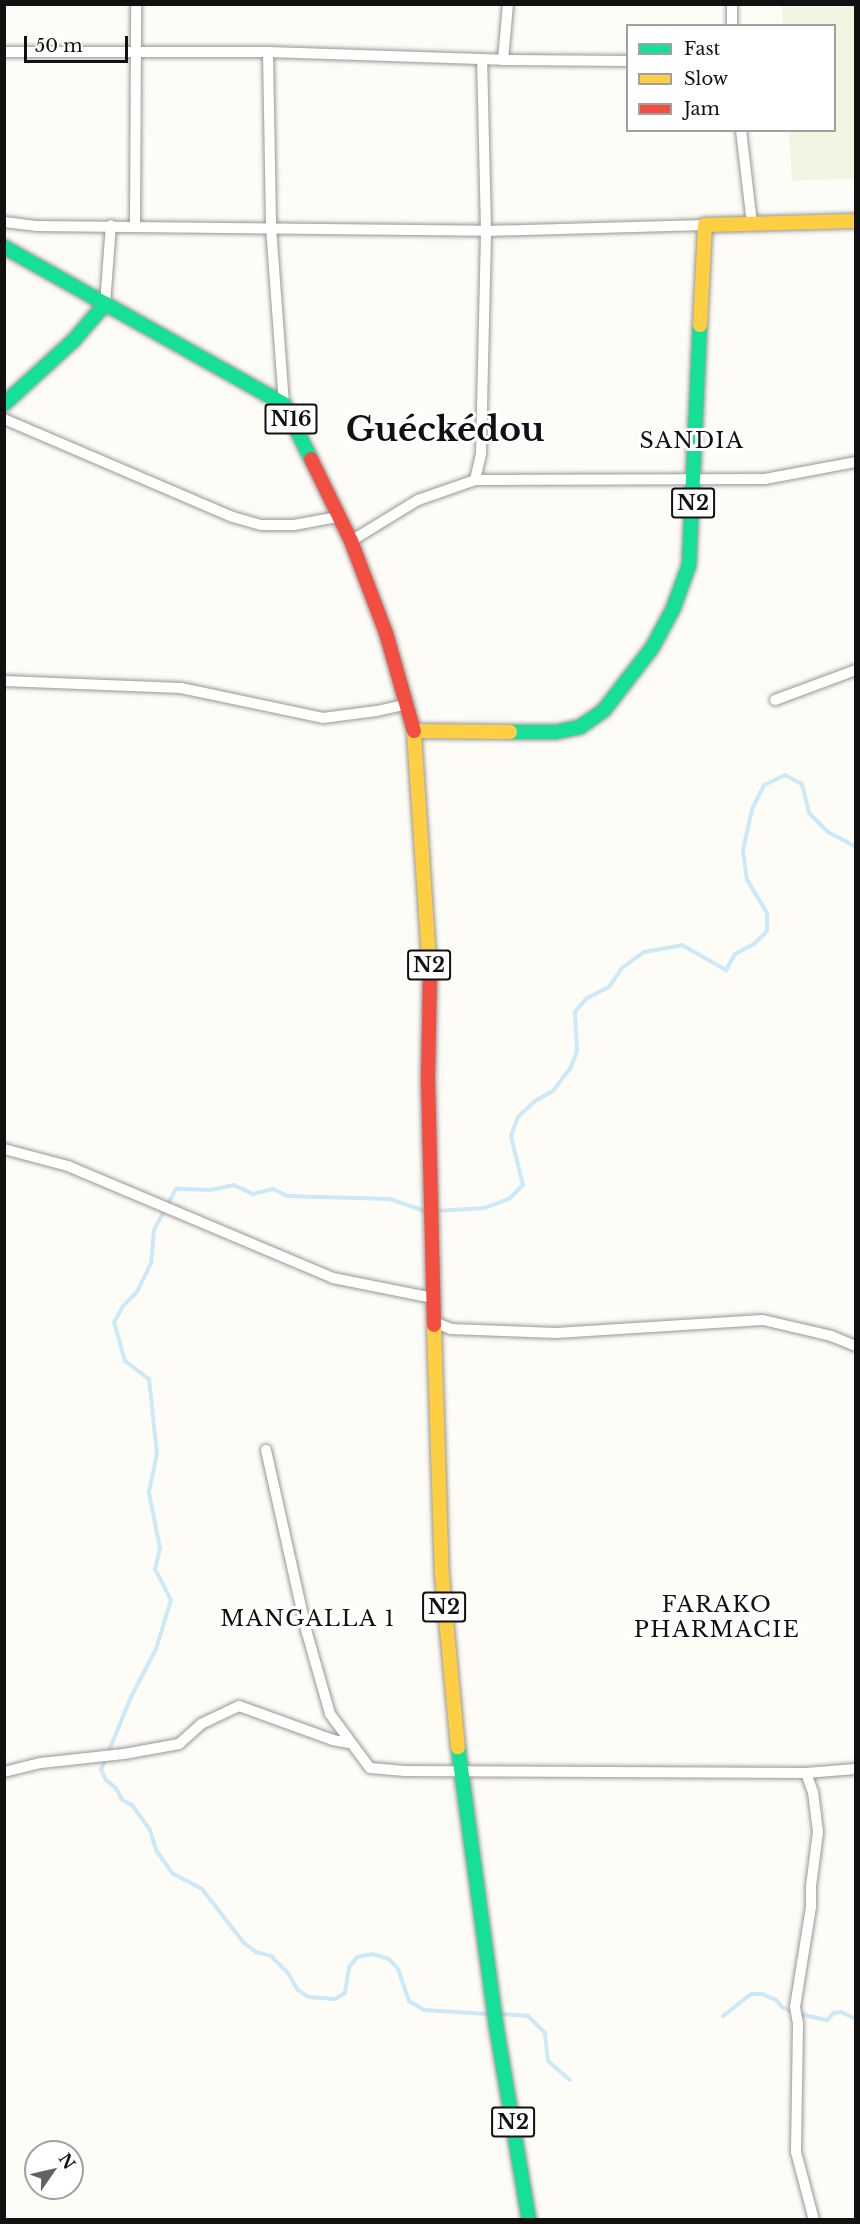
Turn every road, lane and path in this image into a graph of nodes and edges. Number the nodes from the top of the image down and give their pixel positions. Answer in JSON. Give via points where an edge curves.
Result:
{"nodes":[{"id":1,"x":136,"y":4,"type":"edge"},
{"id":2,"x":508,"y":4,"type":"edge"},
{"id":3,"x":732,"y":4,"type":"edge"},
{"id":4,"x":732,"y":24,"type":"edge"},
{"id":5,"x":4,"y":52,"type":"edge"},
{"id":6,"x":268,"y":52,"type":"junction"},
{"id":7,"x":135,"y":54,"type":"junction"},
{"id":8,"x":482,"y":59,"type":"junction"},
{"id":9,"x":503,"y":60,"type":"junction"},
{"id":10,"x":626,"y":61,"type":"edge"},
{"id":11,"x":741,"y":132,"type":"edge"},
{"id":12,"x":855,"y":221,"type":"edge"},
{"id":13,"x":4,"y":222,"type":"edge"},
{"id":14,"x":752,"y":223,"type":"junction"},
{"id":15,"x":111,"y":225,"type":"junction"},
{"id":16,"x":705,"y":225,"type":"junction"},
{"id":17,"x":135,"y":227,"type":"junction"},
{"id":18,"x":271,"y":227,"type":"junction"},
{"id":19,"x":486,"y":231,"type":"junction"},
{"id":20,"x":4,"y":247,"type":"edge"},
{"id":21,"x":105,"y":304,"type":"junction"},
{"id":22,"x":4,"y":404,"type":"edge"},
{"id":23,"x":284,"y":404,"type":"junction"},
{"id":24,"x":4,"y":419,"type":"edge"},
{"id":25,"x":855,"y":462,"type":"edge"},
{"id":26,"x":694,"y":479,"type":"junction"},
{"id":27,"x":475,"y":480,"type":"junction"},
{"id":28,"x":338,"y":517,"type":"junction"},
{"id":29,"x":351,"y":541,"type":"junction"},
{"id":30,"x":855,"y":670,"type":"edge"},
{"id":31,"x":4,"y":681,"type":"edge"},
{"id":32,"x":775,"y":700,"type":"dead end"},
{"id":33,"x":407,"y":704,"type":"junction"},
{"id":34,"x":414,"y":731,"type":"junction"},
{"id":35,"x":4,"y":1149,"type":"edge"},
{"id":36,"x":433,"y":1298,"type":"junction"},
{"id":37,"x":434,"y":1322,"type":"junction"},
{"id":38,"x":855,"y":1346,"type":"edge"},
{"id":39,"x":266,"y":1450,"type":"dead end"},
{"id":40,"x":349,"y":1743,"type":"junction"},
{"id":41,"x":855,"y":1768,"type":"edge"},
{"id":42,"x":462,"y":1771,"type":"junction"},
{"id":43,"x":4,"y":1772,"type":"edge"},
{"id":44,"x":806,"y":1773,"type":"junction"},
{"id":45,"x":530,"y":2220,"type":"edge"},
{"id":46,"x":814,"y":2220,"type":"edge"}],
"edges":[{"from":1,"to":7,"type":"street"},
{"from":2,"to":9,"type":"street"},
{"from":3,"to":4,"type":"street"},
{"from":5,"to":7,"type":"street"},
{"from":6,"to":7,"type":"street"},
{"from":6,"to":8,"type":"street"},
{"from":6,"to":18,"type":"street"},
{"from":7,"to":17,"type":"street"},
{"from":8,"to":9,"type":"street"},
{"from":8,"to":19,"type":"street"},
{"from":9,"to":10,"type":"street"},
{"from":11,"to":14,"type":"street"},
{"from":12,"to":14,"type":"main road"},
{"from":13,"to":15,"type":"street","via":[[36,226]]},
{"from":14,"to":16,"type":"main road"},
{"from":15,"to":17,"type":"street"},
{"from":15,"to":21,"type":"street"},
{"from":16,"to":19,"type":"street"},
{"from":16,"to":26,"type":"main road","number":"N2"},
{"from":17,"to":18,"type":"street"},
{"from":18,"to":19,"type":"street"},
{"from":18,"to":23,"type":"street"},
{"from":19,"to":27,"type":"street","via":[[481,453]]},
{"from":20,"to":21,"type":"main road","number":"N16"},
{"from":21,"to":22,"type":"main road","via":[[74,340]]},
{"from":21,"to":23,"type":"main road","number":"N16"},
{"from":23,"to":28,"type":"main road","number":"N16"},
{"from":24,"to":28,"type":"street","via":[[233,517],[261,525],[294,525]]},
{"from":25,"to":26,"type":"street","via":[[765,479]]},
{"from":26,"to":27,"type":"street"},
{"from":26,"to":34,"type":"main road","number":"N2","via":[[689,565],[673,609],[652,648],[604,710],[580,727],[556,732]]},
{"from":27,"to":29,"type":"street","via":[[418,500]]},
{"from":28,"to":29,"type":"main road","number":"N16"},
{"from":29,"to":33,"type":"main road","number":"N16","via":[[386,633]]},
{"from":30,"to":32,"type":"street"},
{"from":31,"to":33,"type":"street","via":[[181,687],[323,718]]},
{"from":33,"to":34,"type":"main road","number":"N16"},
{"from":34,"to":36,"type":"main road","number":"N2","via":[[430,952],[428,1079]]},
{"from":35,"to":36,"type":"street","via":[[68,1166],[333,1278]]},
{"from":36,"to":37,"type":"main road","number":"N2"},
{"from":37,"to":38,"type":"street","via":[[451,1329],[556,1333],[763,1320],[831,1336]]},
{"from":37,"to":42,"type":"main road","number":"N2","via":[[442,1576],[453,1713]]},
{"from":39,"to":40,"type":"street","via":[[330,1714]]},
{"from":40,"to":42,"type":"street","via":[[370,1768]]},
{"from":40,"to":43,"type":"street","via":[[239,1706],[201,1724],[179,1744]]},
{"from":41,"to":44,"type":"street"},
{"from":42,"to":44,"type":"street"},
{"from":42,"to":45,"type":"main road","number":"N2","via":[[496,2025]]},
{"from":44,"to":46,"type":"street","via":[[813,1792],[818,1832],[795,2007],[796,2152]]}]}
